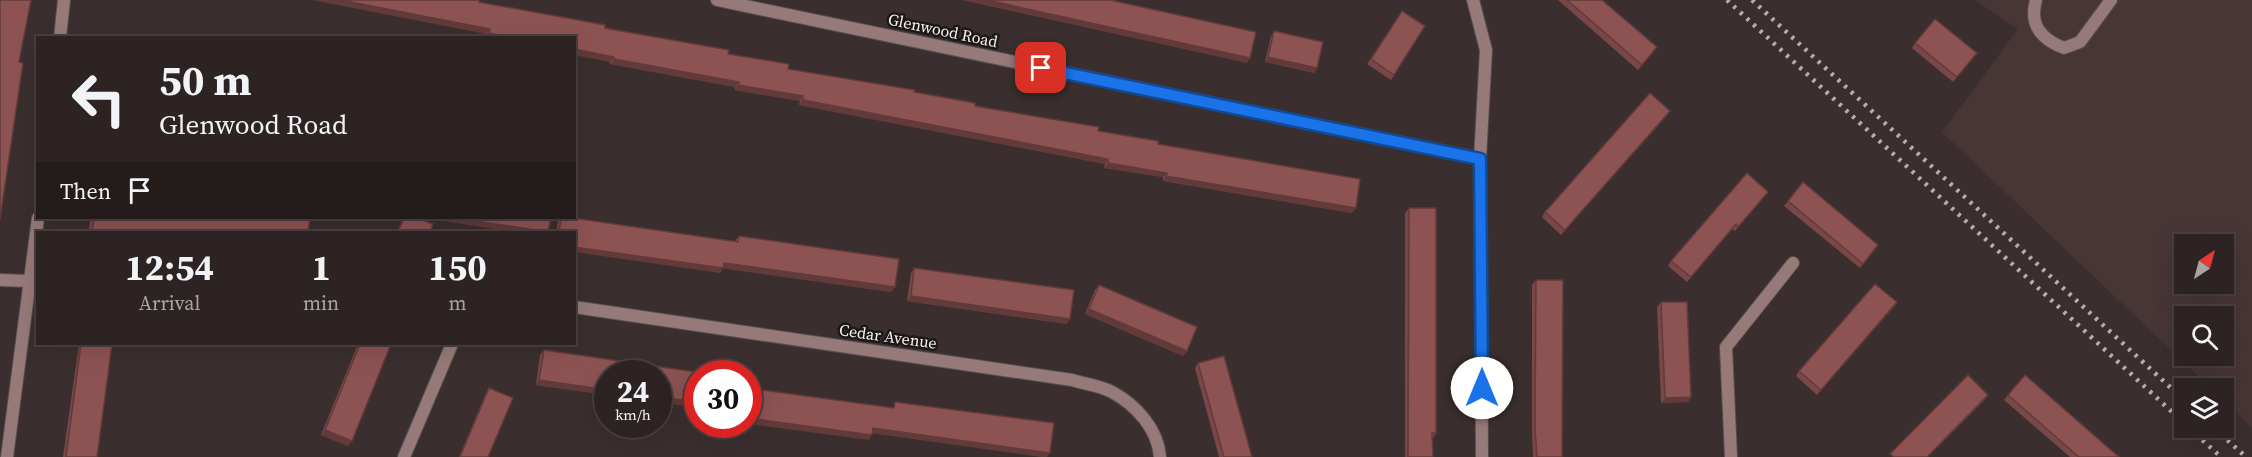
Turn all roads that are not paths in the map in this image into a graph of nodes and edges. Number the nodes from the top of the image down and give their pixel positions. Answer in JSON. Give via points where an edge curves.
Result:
{"nodes":[{"id":1,"x":64,"y":0,"type":"edge"},
{"id":2,"x":717,"y":0,"type":"edge"},
{"id":3,"x":1473,"y":0,"type":"edge"},
{"id":4,"x":2036,"y":0,"type":"edge"},
{"id":5,"x":2111,"y":0,"type":"edge"},
{"id":6,"x":60,"y":36,"type":"edge"},
{"id":7,"x":1480,"y":159,"type":"junction"},
{"id":8,"x":38,"y":219,"type":"edge"},
{"id":9,"x":1792,"y":263,"type":"dead end"},
{"id":10,"x":0,"y":280,"type":"edge"},
{"id":11,"x":28,"y":281,"type":"junction"},
{"id":12,"x":576,"y":307,"type":"edge"},
{"id":13,"x":452,"y":345,"type":"edge"},
{"id":14,"x":7,"y":457,"type":"edge"},
{"id":15,"x":404,"y":457,"type":"edge"},
{"id":16,"x":1160,"y":457,"type":"edge"},
{"id":17,"x":1482,"y":457,"type":"edge"},
{"id":18,"x":1731,"y":457,"type":"edge"}],
"edges":[{"from":1,"to":6,"type":"street"},
{"from":2,"to":7,"type":"street","name":"Glenwood Road"},
{"from":3,"to":7,"type":"street","via":[[1486,50]]},
{"from":4,"to":5,"type":"street","via":[[2034,24],[2042,36],[2064,48],[2080,42]]},
{"from":7,"to":17,"type":"street"},
{"from":8,"to":11,"type":"street"},
{"from":9,"to":18,"type":"street","via":[[1726,347]]},
{"from":10,"to":11,"type":"street"},
{"from":11,"to":14,"type":"street"},
{"from":12,"to":16,"type":"street","name":"Cedar Avenue","via":[[1072,380],[1111,391],[1140,412],[1159,444]]},
{"from":13,"to":15,"type":"street"}]}
